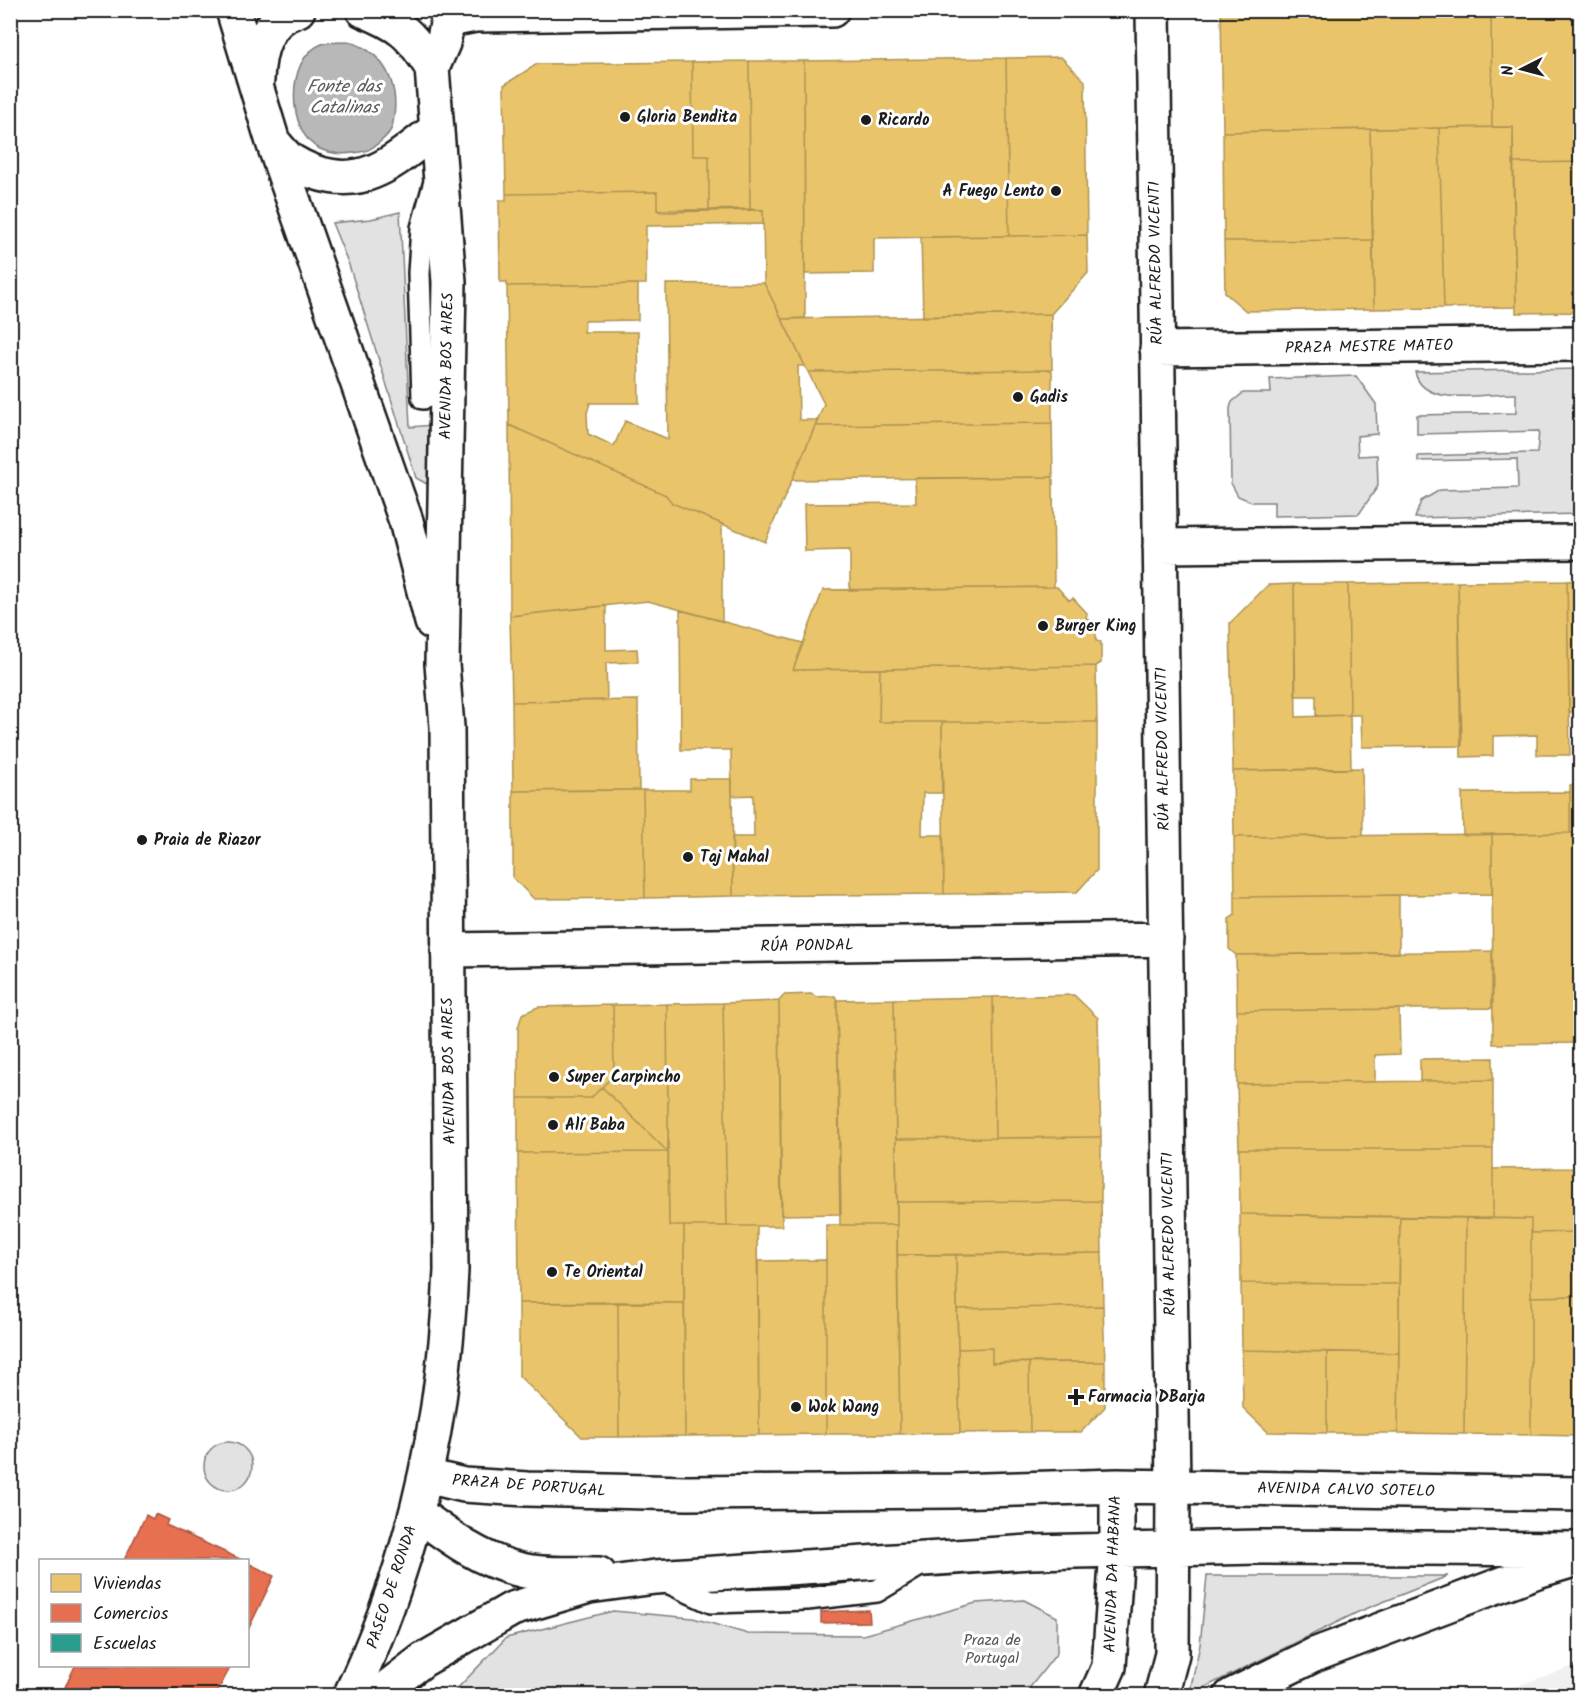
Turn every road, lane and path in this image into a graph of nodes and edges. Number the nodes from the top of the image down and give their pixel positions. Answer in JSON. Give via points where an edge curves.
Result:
{"nodes":[{"id":1,"x":234,"y":10,"type":"edge"},
{"id":2,"x":298,"y":10,"type":"edge"},
{"id":3,"x":363,"y":10,"type":"edge"},
{"id":4,"x":832,"y":10,"type":"edge"},
{"id":5,"x":1153,"y":10,"type":"edge"},
{"id":6,"x":450,"y":15,"type":"edge"},
{"id":7,"x":432,"y":68,"type":"junction"},
{"id":8,"x":257,"y":91,"type":"junction"},
{"id":9,"x":437,"y":129,"type":"junction"},
{"id":10,"x":273,"y":142,"type":"junction"},
{"id":11,"x":439,"y":166,"type":"junction"},
{"id":12,"x":1581,"y":344,"type":"edge"},
{"id":13,"x":1157,"y":349,"type":"junction"},
{"id":14,"x":423,"y":398,"type":"dead end"},
{"id":15,"x":1581,"y":542,"type":"edge"},
{"id":16,"x":1160,"y":546,"type":"junction"},
{"id":17,"x":442,"y":664,"type":"junction"},
{"id":18,"x":1166,"y":939,"type":"junction"},
{"id":19,"x":448,"y":950,"type":"junction"},
{"id":20,"x":426,"y":1476,"type":"junction"},
{"id":21,"x":1117,"y":1486,"type":"junction"},
{"id":22,"x":1173,"y":1486,"type":"junction"},
{"id":23,"x":1581,"y":1494,"type":"edge"},
{"id":24,"x":417,"y":1513,"type":"junction"},
{"id":25,"x":1173,"y":1549,"type":"junction"},
{"id":26,"x":1581,"y":1549,"type":"edge"},
{"id":27,"x":1117,"y":1550,"type":"junction"},
{"id":28,"x":1581,"y":1558,"type":"edge"},
{"id":29,"x":655,"y":1577,"type":"junction"},
{"id":30,"x":350,"y":1695,"type":"edge"},
{"id":31,"x":376,"y":1695,"type":"edge"},
{"id":32,"x":1096,"y":1695,"type":"edge"},
{"id":33,"x":1161,"y":1695,"type":"edge"},
{"id":34,"x":1231,"y":1695,"type":"edge"}],
"edges":[{"from":1,"to":8,"type":"street","name":"AVENIDA BOS AIRES"},
{"from":2,"to":8,"type":"street","via":[[269,28],[258,57]]},
{"from":3,"to":7,"type":"street","via":[[390,21],[415,39]]},
{"from":4,"to":6,"type":"street"},
{"from":5,"to":13,"type":"street","name":"RÚA ALFREDO VICENTI"},
{"from":6,"to":7,"type":"street"},
{"from":7,"to":9,"type":"street","name":"AVENIDA BOS AIRES"},
{"from":8,"to":10,"type":"street","name":"AVENIDA BOS AIRES"},
{"from":9,"to":10,"type":"street","via":[[371,173],[344,178],[317,174],[292,162]]},
{"from":9,"to":11,"type":"street","name":"AVENIDA BOS AIRES"},
{"from":10,"to":17,"type":"street","name":"AVENIDA BOS AIRES","via":[[406,521]]},
{"from":11,"to":14,"type":"lane","via":[[422,228],[418,273]]},
{"from":11,"to":17,"type":"street","name":"AVENIDA BOS AIRES","via":[[448,282]]},
{"from":12,"to":13,"type":"street","name":"PRAZA MESTRE MATEO"},
{"from":13,"to":16,"type":"street","name":"RÚA ALFREDO VICENTI"},
{"from":15,"to":16,"type":"street"},
{"from":16,"to":18,"type":"street","name":"RÚA ALFREDO VICENTI"},
{"from":17,"to":19,"type":"street","name":"AVENIDA BOS AIRES","via":[[447,727]]},
{"from":18,"to":19,"type":"street","name":"RÚA PONDAL"},
{"from":18,"to":22,"type":"street","name":"RÚA ALFREDO VICENTI"},
{"from":19,"to":20,"type":"street","name":"AVENIDA BOS AIRES","via":[[449,1329]]},
{"from":20,"to":21,"type":"street","name":"PRAZA DE PORTUGAL","via":[[464,1485],[547,1491],[953,1491]]},
{"from":20,"to":24,"type":"street","name":"PASEO DE RONDA"},
{"from":21,"to":22,"type":"street","name":"PRAZA DE PORTUGAL"},
{"from":21,"to":27,"type":"street","name":"AVENIDA DA HABANA"},
{"from":22,"to":23,"type":"street","name":"AVENIDA CALVO SOTELO"},
{"from":22,"to":25,"type":"street"},
{"from":24,"to":29,"type":"street","via":[[493,1562],[523,1570]]},
{"from":24,"to":30,"type":"street","name":"PASEO DE RONDA","via":[[372,1651]]},
{"from":25,"to":26,"type":"street"},
{"from":25,"to":27,"type":"street"},
{"from":25,"to":33,"type":"street","via":[[1172,1654]]},
{"from":27,"to":29,"type":"street"},
{"from":27,"to":32,"type":"street","name":"AVENIDA DA HABANA","via":[[1109,1667]]},
{"from":28,"to":34,"type":"street","via":[[1314,1655]]},
{"from":29,"to":31,"type":"street","via":[[590,1586],[512,1609],[423,1660]]}]}
